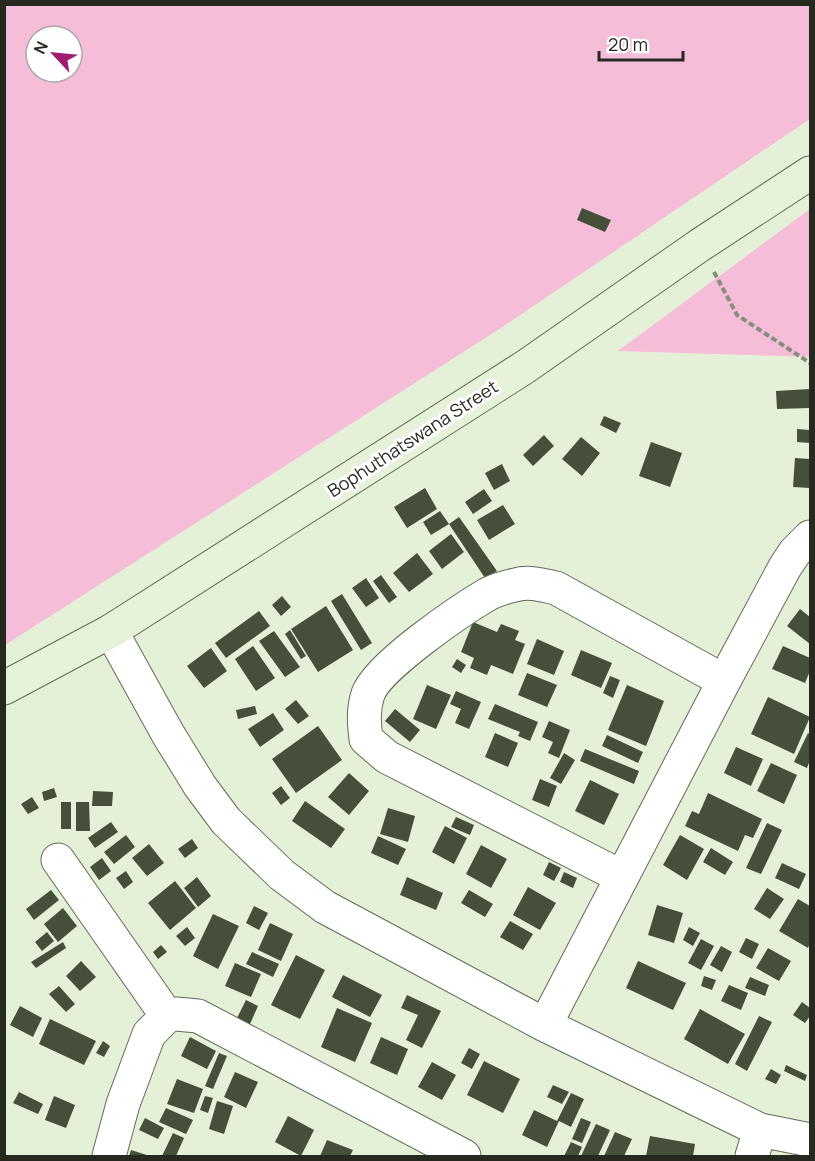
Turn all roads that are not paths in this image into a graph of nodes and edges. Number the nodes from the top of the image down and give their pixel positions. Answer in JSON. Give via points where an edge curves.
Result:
{"nodes":[{"id":1,"x":810,"y":173,"type":"edge"},
{"id":2,"x":810,"y":537,"type":"edge"},
{"id":3,"x":111,"y":631,"type":"junction"},
{"id":4,"x":724,"y":681,"type":"junction"},
{"id":5,"x":4,"y":688,"type":"edge"},
{"id":6,"x":58,"y":860,"type":"dead end"},
{"id":7,"x":622,"y":877,"type":"junction"},
{"id":8,"x":167,"y":1016,"type":"junction"},
{"id":9,"x":545,"y":1025,"type":"junction"},
{"id":10,"x":810,"y":1140,"type":"edge"},
{"id":11,"x":756,"y":1143,"type":"edge"},
{"id":12,"x":109,"y":1156,"type":"edge"},
{"id":13,"x":464,"y":1156,"type":"edge"}],
"edges":[{"from":1,"to":3,"type":"street","name":"Bophuthatswana Street","via":[[525,367]]},
{"from":2,"to":4,"type":"street","via":[[786,567]]},
{"from":3,"to":5,"type":"street","name":"Bophuthatswana Street"},
{"from":3,"to":9,"type":"street","via":[[200,786],[226,821],[282,875],[326,907]]},
{"from":4,"to":7,"type":"street"},
{"from":4,"to":7,"type":"street","via":[[556,588],[530,583],[491,593],[447,621],[380,675],[368,693],[363,716],[366,739],[387,757]]},
{"from":6,"to":8,"type":"street"},
{"from":7,"to":9,"type":"street"},
{"from":8,"to":12,"type":"street","via":[[149,1034]]},
{"from":8,"to":13,"type":"street","via":[[198,1016]]},
{"from":9,"to":11,"type":"street"},
{"from":10,"to":11,"type":"street"}]}
